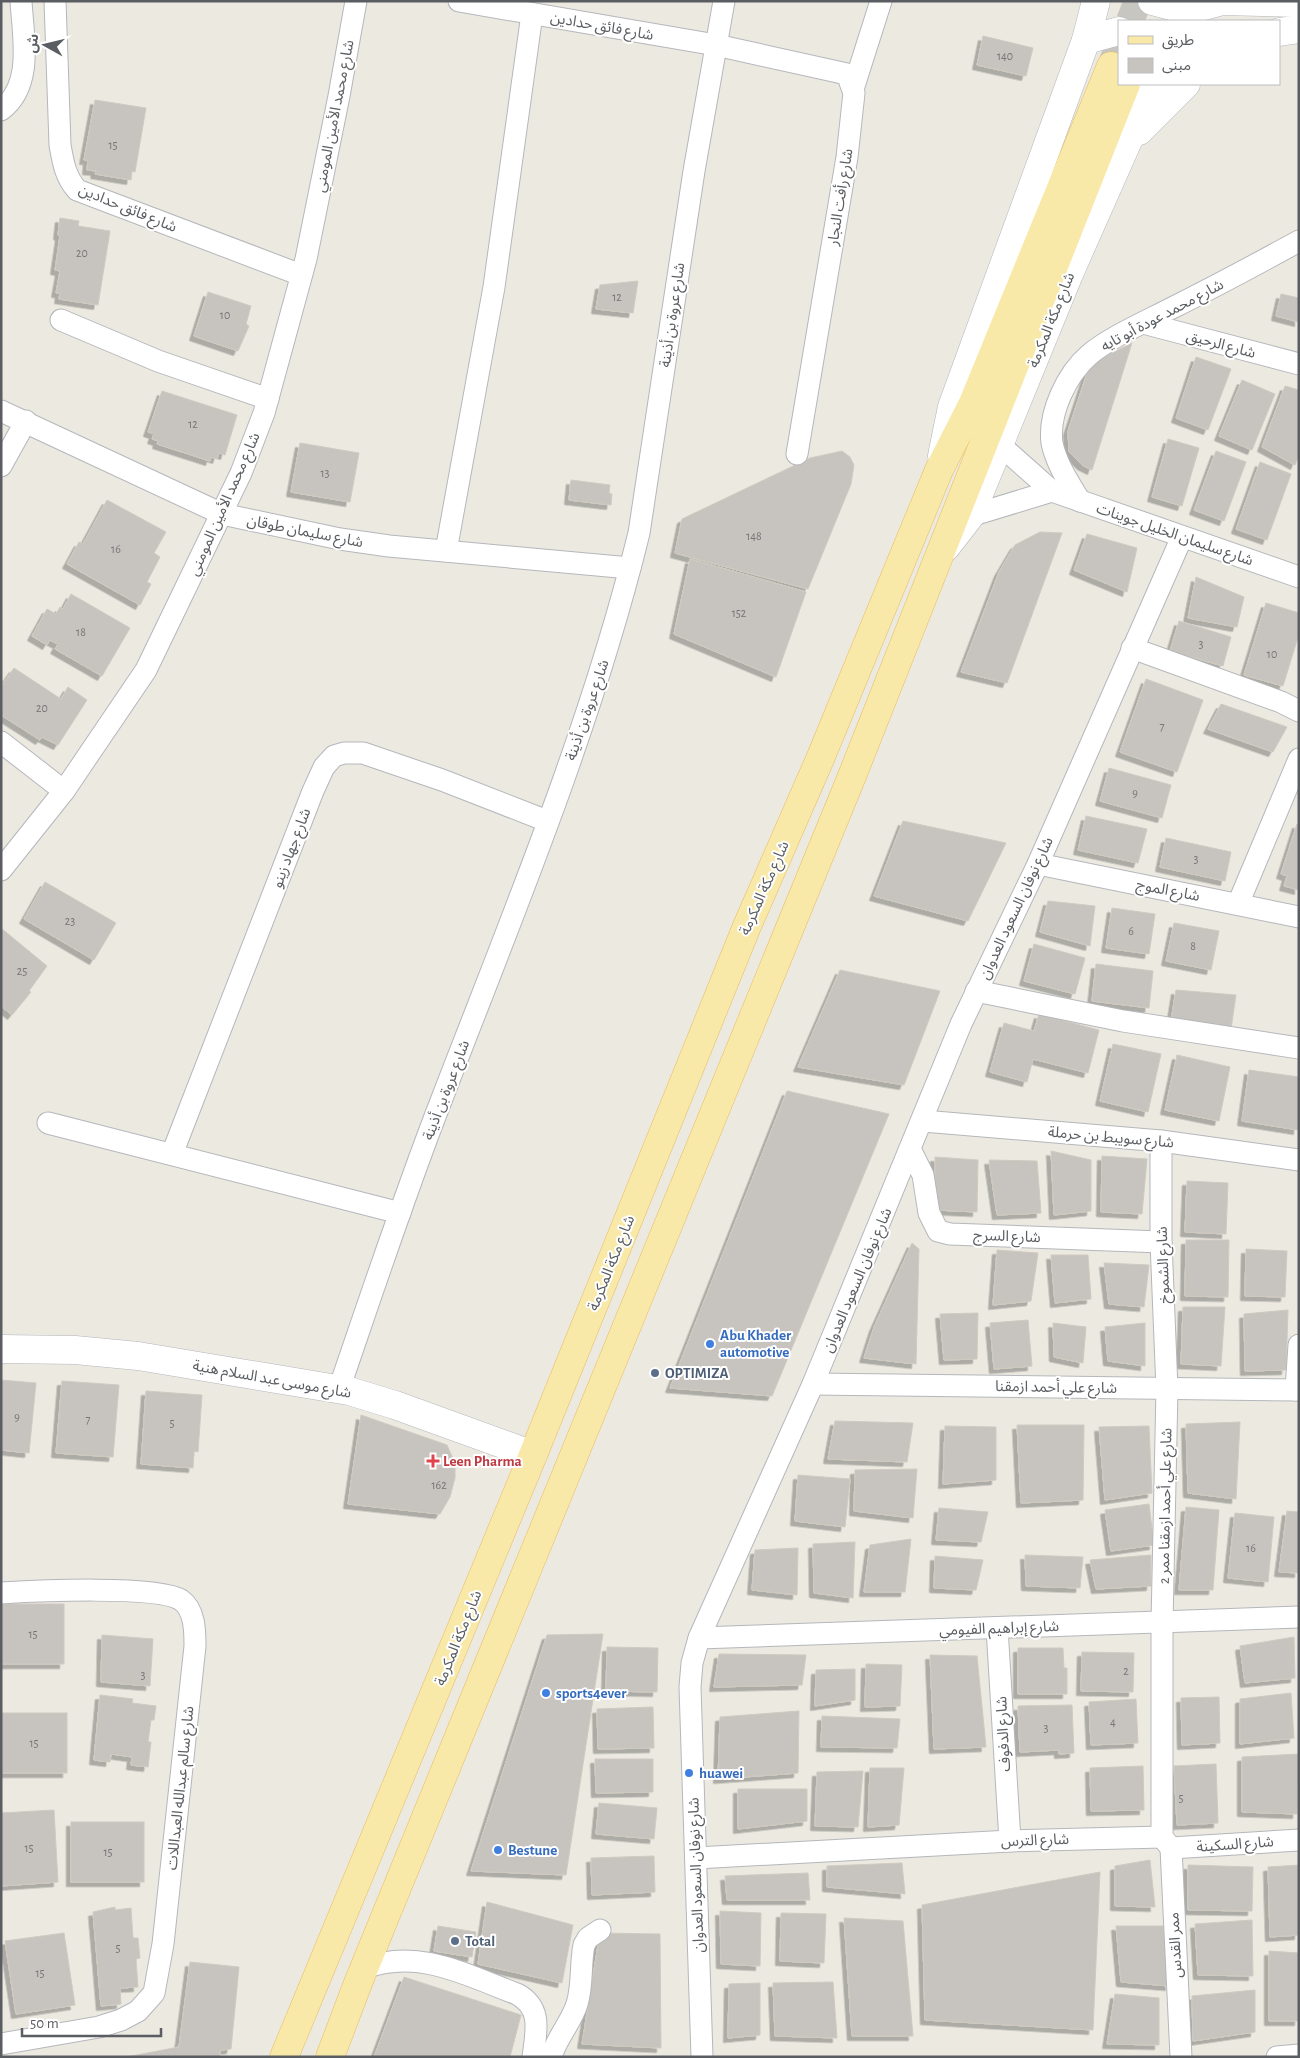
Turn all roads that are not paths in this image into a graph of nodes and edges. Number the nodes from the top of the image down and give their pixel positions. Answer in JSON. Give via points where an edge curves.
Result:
{"nodes":[{"id":1,"x":21,"y":1,"type":"edge"},
{"id":2,"x":55,"y":1,"type":"edge"},
{"id":3,"x":356,"y":1,"type":"edge"},
{"id":4,"x":459,"y":1,"type":"edge"},
{"id":5,"x":724,"y":1,"type":"edge"},
{"id":6,"x":881,"y":1,"type":"edge"},
{"id":7,"x":1096,"y":1,"type":"edge"},
{"id":8,"x":1152,"y":1,"type":"edge"},
{"id":9,"x":1299,"y":3,"type":"edge"},
{"id":10,"x":1206,"y":10,"type":"edge"},
{"id":11,"x":532,"y":14,"type":"junction"},
{"id":12,"x":1299,"y":29,"type":"edge"},
{"id":13,"x":1118,"y":30,"type":"edge"},
{"id":14,"x":1280,"y":32,"type":"edge"},
{"id":15,"x":1086,"y":40,"type":"junction"},
{"id":16,"x":716,"y":45,"type":"junction"},
{"id":17,"x":1118,"y":75,"type":"edge"},
{"id":18,"x":1154,"y":85,"type":"edge"},
{"id":19,"x":1185,"y":85,"type":"edge"},
{"id":20,"x":854,"y":86,"type":"junction"},
{"id":21,"x":1,"y":110,"type":"edge"},
{"id":22,"x":1127,"y":143,"type":"junction"},
{"id":23,"x":1299,"y":241,"type":"edge"},
{"id":24,"x":302,"y":275,"type":"junction"},
{"id":25,"x":61,"y":320,"type":"dead end"},
{"id":26,"x":1143,"y":323,"type":"junction"},
{"id":27,"x":1299,"y":364,"type":"edge"},
{"id":28,"x":268,"y":399,"type":"junction"},
{"id":29,"x":1,"y":411,"type":"edge"},
{"id":30,"x":26,"y":421,"type":"junction"},
{"id":31,"x":1000,"y":445,"type":"junction"},
{"id":32,"x":798,"y":454,"type":"dead end"},
{"id":33,"x":1,"y":466,"type":"edge"},
{"id":34,"x":939,"y":470,"type":"junction"},
{"id":35,"x":1052,"y":491,"type":"junction"},
{"id":36,"x":1080,"y":501,"type":"junction"},
{"id":37,"x":222,"y":514,"type":"junction"},
{"id":38,"x":970,"y":516,"type":"junction"},
{"id":39,"x":1182,"y":537,"type":"junction"},
{"id":40,"x":446,"y":551,"type":"junction"},
{"id":41,"x":941,"y":551,"type":"junction"},
{"id":42,"x":630,"y":568,"type":"junction"},
{"id":43,"x":1299,"y":576,"type":"edge"},
{"id":44,"x":1132,"y":648,"type":"junction"},
{"id":45,"x":1299,"y":711,"type":"edge"},
{"id":46,"x":1,"y":742,"type":"edge"},
{"id":47,"x":1299,"y":759,"type":"edge"},
{"id":48,"x":64,"y":791,"type":"junction"},
{"id":49,"x":547,"y":821,"type":"junction"},
{"id":50,"x":1038,"y":864,"type":"junction"},
{"id":51,"x":1,"y":870,"type":"edge"},
{"id":52,"x":1238,"y":904,"type":"junction"},
{"id":53,"x":1299,"y":917,"type":"edge"},
{"id":54,"x":976,"y":991,"type":"junction"},
{"id":55,"x":1299,"y":1048,"type":"edge"},
{"id":56,"x":923,"y":1120,"type":"junction"},
{"id":57,"x":48,"y":1123,"type":"dead end"},
{"id":58,"x":1161,"y":1141,"type":"junction"},
{"id":59,"x":910,"y":1151,"type":"junction"},
{"id":60,"x":172,"y":1154,"type":"junction"},
{"id":61,"x":1299,"y":1160,"type":"edge"},
{"id":62,"x":400,"y":1212,"type":"junction"},
{"id":63,"x":1161,"y":1242,"type":"junction"},
{"id":64,"x":1299,"y":1345,"type":"edge"},
{"id":65,"x":1,"y":1349,"type":"edge"},
{"id":66,"x":813,"y":1384,"type":"junction"},
{"id":67,"x":339,"y":1389,"type":"junction"},
{"id":68,"x":1167,"y":1389,"type":"junction"},
{"id":69,"x":1297,"y":1390,"type":"edge"},
{"id":70,"x":533,"y":1455,"type":"junction"},
{"id":71,"x":1,"y":1593,"type":"edge"},
{"id":72,"x":1299,"y":1617,"type":"edge"},
{"id":73,"x":1162,"y":1623,"type":"junction"},
{"id":74,"x":997,"y":1628,"type":"junction"},
{"id":75,"x":699,"y":1638,"type":"junction"},
{"id":76,"x":1299,"y":1840,"type":"edge"},
{"id":77,"x":1010,"y":1841,"type":"junction"},
{"id":78,"x":1166,"y":1842,"type":"junction"},
{"id":79,"x":696,"y":1858,"type":"junction"},
{"id":80,"x":600,"y":1930,"type":"dead end"},
{"id":81,"x":365,"y":1968,"type":"junction"},
{"id":82,"x":1,"y":2044,"type":"edge"},
{"id":83,"x":1299,"y":2055,"type":"edge"},
{"id":84,"x":284,"y":2057,"type":"edge"},
{"id":85,"x":330,"y":2057,"type":"edge"},
{"id":86,"x":533,"y":2057,"type":"edge"},
{"id":87,"x":551,"y":2057,"type":"edge"},
{"id":88,"x":702,"y":2057,"type":"edge"},
{"id":89,"x":1181,"y":2057,"type":"edge"},
{"id":90,"x":1277,"y":2057,"type":"edge"}],
"edges":[{"from":1,"to":21,"type":"street","via":[[24,56],[21,84],[16,95]]},
{"from":2,"to":24,"type":"street","name":"شارع فائق حدادين","via":[[60,145],[64,168],[77,190]]},
{"from":3,"to":24,"type":"street","name":"شارع محمد الأمين المومني"},
{"from":4,"to":11,"type":"street","name":"شارع فائق حدادين"},
{"from":5,"to":16,"type":"street","name":"شارع عروة بن أذينة"},
{"from":6,"to":20,"type":"street","name":"شارع رأفت النجار"},
{"from":7,"to":15,"type":"street","name":"شارع مكة المكرمة"},
{"from":8,"to":10,"type":"street"},
{"from":9,"to":10,"type":"street"},
{"from":11,"to":16,"type":"street","name":"شارع فائق حدادين"},
{"from":11,"to":40,"type":"street","via":[[494,288]]},
{"from":12,"to":14,"type":"street"},
{"from":13,"to":15,"type":"street"},
{"from":15,"to":34,"type":"street","name":"شارع مكة المكرمة","via":[[952,407]]},
{"from":16,"to":20,"type":"street","via":[[842,71]]},
{"from":16,"to":42,"type":"street","name":"شارع عروة بن أذينة","via":[[682,244],[639,533]]},
{"from":17,"to":34,"type":"main road","name":"شارع مكة المكرمة","via":[[973,404]]},
{"from":17,"to":41,"type":"main road","name":"شارع مكة المكرمة"},
{"from":18,"to":22,"type":"street","name":"شارع مكة المكرمة"},
{"from":19,"to":22,"type":"street"},
{"from":20,"to":32,"type":"street","name":"شارع رأفت النجار","via":[[847,158]]},
{"from":22,"to":31,"type":"street","name":"شارع مكة المكرمة","via":[[1069,274]]},
{"from":23,"to":26,"type":"street","name":"شارع محمد عودة أبو تايه"},
{"from":24,"to":28,"type":"street","name":"شارع محمد الأمين المومني"},
{"from":25,"to":28,"type":"street","via":[[158,361]]},
{"from":26,"to":27,"type":"street","name":"شارع الرحيق"},
{"from":26,"to":36,"type":"street","name":"شارع محمد عودة أبو تايه","via":[[1090,354],[1062,392],[1052,443],[1065,476]]},
{"from":28,"to":37,"type":"street","name":"شارع محمد الأمين المومني"},
{"from":29,"to":30,"type":"street","name":"شارع سليمان طوقان"},
{"from":30,"to":33,"type":"street"},
{"from":30,"to":37,"type":"street","name":"شارع سليمان طوقان"},
{"from":31,"to":35,"type":"street","name":"شارع سليمان الخليل جوينات"},
{"from":31,"to":38,"type":"street","name":"شارع مكة المكرمة"},
{"from":34,"to":70,"type":"main road","name":"شارع مكة المكرمة","via":[[820,759],[744,933]]},
{"from":35,"to":36,"type":"street","name":"شارع سليمان الخليل جوينات"},
{"from":35,"to":38,"type":"street"},
{"from":36,"to":39,"type":"street","name":"شارع سليمان الخليل جوينات"},
{"from":37,"to":40,"type":"street","name":"شارع سليمان طوقان","via":[[340,539]]},
{"from":37,"to":48,"type":"street","name":"شارع محمد الأمين المومني","via":[[146,670]]},
{"from":38,"to":41,"type":"street","name":"شارع مكة المكرمة"},
{"from":39,"to":43,"type":"street","name":"شارع سليمان الخليل جوينات"},
{"from":39,"to":44,"type":"street","name":"شارع نوفان السعود العدوان"},
{"from":40,"to":42,"type":"street","name":"شارع سليمان طوقان"},
{"from":41,"to":81,"type":"main road","name":"شارع مكة المكرمة"},
{"from":42,"to":49,"type":"street","name":"شارع عروة بن أذينة","via":[[600,674]]},
{"from":44,"to":45,"type":"street"},
{"from":44,"to":50,"type":"street","name":"شارع نوفان السعود العدوان"},
{"from":46,"to":48,"type":"street"},
{"from":47,"to":52,"type":"street"},
{"from":48,"to":51,"type":"street","name":"شارع محمد الأمين المومني"},
{"from":49,"to":60,"type":"street","name":"شارع جهاد زينو","via":[[363,753],[334,756],[324,767],[313,791]]},
{"from":49,"to":62,"type":"street","name":"شارع عروة بن أذينة"},
{"from":50,"to":52,"type":"street","name":"شارع الموج"},
{"from":50,"to":54,"type":"street","name":"شارع نوفان السعود العدوان"},
{"from":52,"to":53,"type":"street","name":"شارع الموج"},
{"from":54,"to":55,"type":"street","via":[[1123,1021]]},
{"from":54,"to":56,"type":"street","name":"شارع نوفان السعود العدوان"},
{"from":56,"to":58,"type":"street","name":"شارع سويبط بن حرملة"},
{"from":56,"to":59,"type":"street","name":"شارع نوفان السعود العدوان"},
{"from":57,"to":60,"type":"street"},
{"from":58,"to":61,"type":"street","name":"شارع سويبط بن حرملة"},
{"from":58,"to":63,"type":"street","name":"شارع الشموخ"},
{"from":59,"to":63,"type":"street","name":"شارع السرج","via":[[923,1175],[929,1213],[938,1231]]},
{"from":59,"to":66,"type":"street","name":"شارع نوفان السعود العدوان"},
{"from":60,"to":62,"type":"street"},
{"from":62,"to":67,"type":"street","name":"شارع عروة بن أذينة"},
{"from":63,"to":68,"type":"street","name":"شارع الشموخ"},
{"from":64,"to":69,"type":"street"},
{"from":65,"to":67,"type":"street","name":"شارع موسى عبد السلام هنية","via":[[75,1350],[138,1356]]},
{"from":66,"to":68,"type":"street","name":"شارع علي أحمد ازمقنا"},
{"from":66,"to":75,"type":"street","name":"شارع نوفان السعود العدوان"},
{"from":67,"to":70,"type":"street","name":"شارع موسى عبد السلام هنية","via":[[395,1405]]},
{"from":68,"to":69,"type":"street","name":"شارع علي أحمد ازمقنا"},
{"from":68,"to":73,"type":"street","name":"شارع علي أحمد ازمقنا ممر 2"},
{"from":70,"to":84,"type":"main road","name":"شارع مكة المكرمة"},
{"from":71,"to":82,"type":"street","name":"شارع سالم عبدالله العبداللات","via":[[113,1590],[166,1595],[181,1600],[190,1610],[195,1646],[164,1944],[154,1993],[138,2011],[121,2020],[99,2027]]},
{"from":72,"to":73,"type":"street","name":"شارع إبراهيم الفيومي"},
{"from":73,"to":74,"type":"street","name":"شارع إبراهيم الفيومي"},
{"from":73,"to":78,"type":"street"},
{"from":74,"to":75,"type":"street","name":"شارع إبراهيم الفيومي"},
{"from":74,"to":77,"type":"street","name":"شارع الدفوف"},
{"from":75,"to":79,"type":"street","name":"شارع نوفان السعود العدوان","via":[[690,1687]]},
{"from":76,"to":78,"type":"street","name":"شارع السكينة"},
{"from":77,"to":78,"type":"street","name":"شارع الترس"},
{"from":77,"to":79,"type":"street","name":"شارع الترس"},
{"from":78,"to":89,"type":"street","name":"ممر القدس"},
{"from":79,"to":88,"type":"street","name":"شارع نوفان السعود العدوان"},
{"from":80,"to":87,"type":"street","via":[[584,1945],[578,2001]]},
{"from":81,"to":85,"type":"main road","name":"شارع مكة المكرمة"},
{"from":81,"to":86,"type":"street","via":[[390,1960],[416,1960],[525,1998],[535,2012],[537,2028]]},
{"from":83,"to":90,"type":"street"}]}
